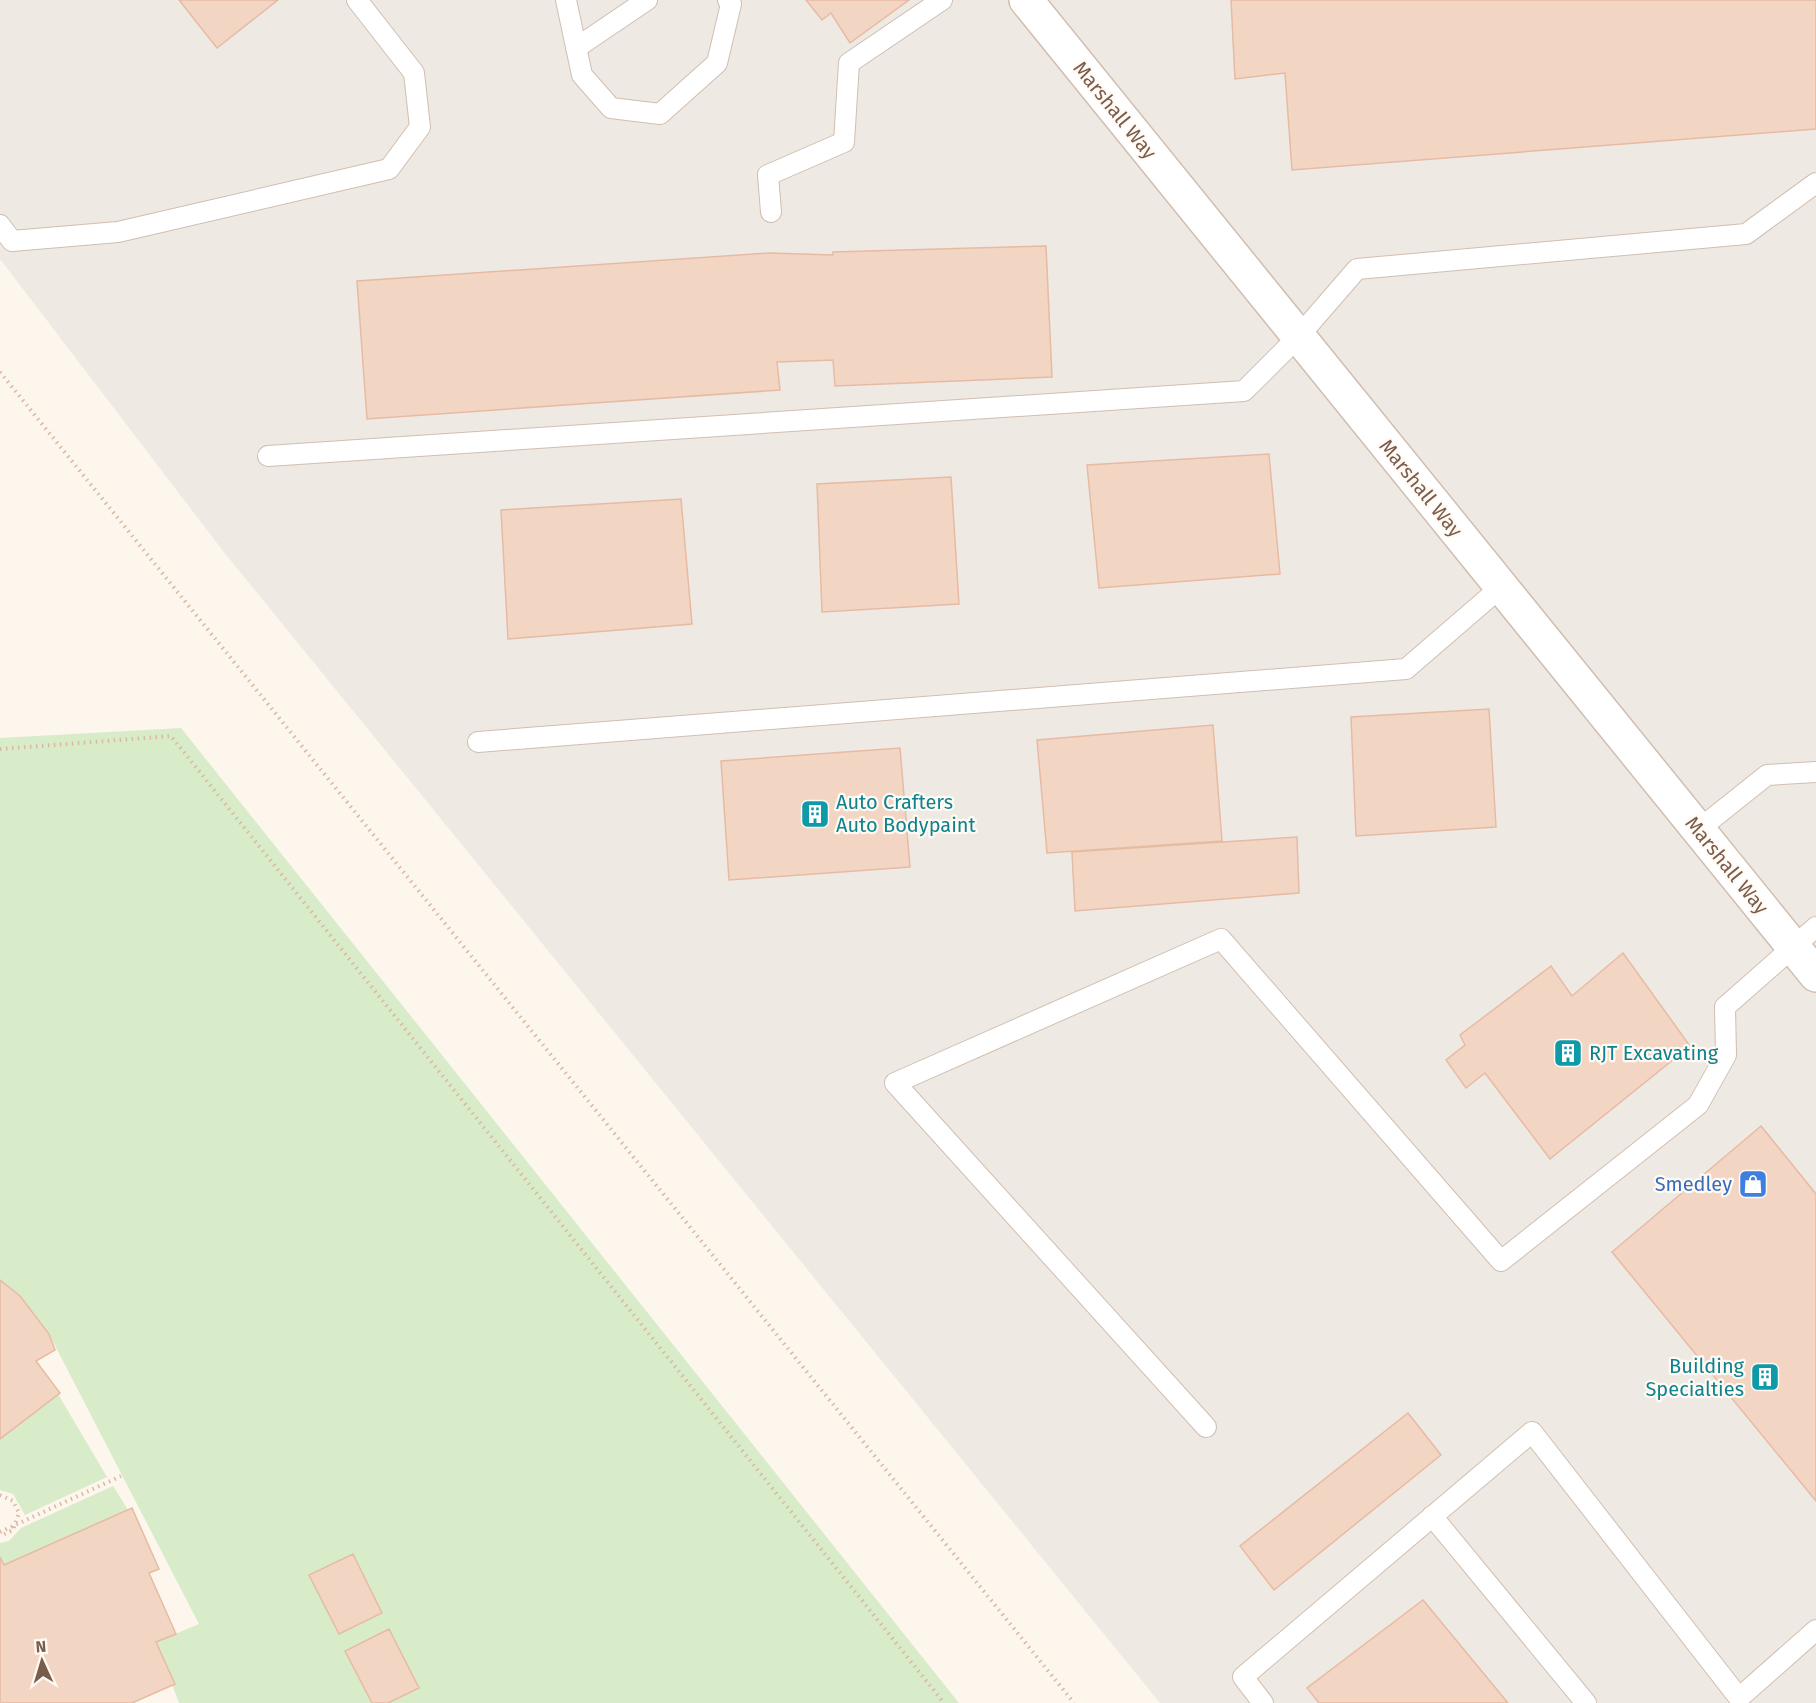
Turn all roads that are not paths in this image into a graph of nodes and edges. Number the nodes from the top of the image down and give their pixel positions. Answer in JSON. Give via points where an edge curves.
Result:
{"nodes":[{"id":1,"x":357,"y":0,"type":"edge"},
{"id":2,"x":566,"y":0,"type":"edge"},
{"id":3,"x":647,"y":0,"type":"edge"},
{"id":4,"x":728,"y":0,"type":"edge"},
{"id":5,"x":942,"y":0,"type":"edge"},
{"id":6,"x":1026,"y":0,"type":"edge"},
{"id":7,"x":576,"y":48,"type":"junction"},
{"id":8,"x":1816,"y":183,"type":"edge"},
{"id":9,"x":771,"y":212,"type":"dead end"},
{"id":10,"x":0,"y":225,"type":"edge"},
{"id":11,"x":1299,"y":336,"type":"junction"},
{"id":12,"x":268,"y":456,"type":"dead end"},
{"id":13,"x":1501,"y":587,"type":"junction"},
{"id":14,"x":478,"y":742,"type":"dead end"},
{"id":15,"x":1816,"y":772,"type":"edge"},
{"id":16,"x":1698,"y":830,"type":"junction"},
{"id":17,"x":1805,"y":937,"type":"edge"},
{"id":18,"x":1816,"y":975,"type":"edge"},
{"id":19,"x":1206,"y":1427,"type":"dead end"},
{"id":20,"x":1432,"y":1516,"type":"junction"},
{"id":21,"x":1816,"y":1630,"type":"edge"},
{"id":22,"x":1263,"y":1703,"type":"edge"},
{"id":23,"x":1586,"y":1703,"type":"edge"}],
"edges":[{"from":1,"to":10,"type":"lane","via":[[414,73],[420,127],[389,169],[118,232],[12,241]]},
{"from":2,"to":7,"type":"lane"},
{"from":3,"to":7,"type":"lane"},
{"from":4,"to":7,"type":"lane","via":[[731,4],[717,63],[660,114],[611,108],[582,75]]},
{"from":5,"to":9,"type":"lane","via":[[849,63],[844,142],[768,175]]},
{"from":6,"to":11,"type":"street","name":"Marshall Way"},
{"from":8,"to":11,"type":"lane","via":[[1746,234],[1357,269]]},
{"from":11,"to":12,"type":"lane","via":[[1244,391]]},
{"from":11,"to":13,"type":"street","name":"Marshall Way"},
{"from":13,"to":14,"type":"lane","via":[[1406,669]]},
{"from":13,"to":16,"type":"street","name":"Marshall Way"},
{"from":15,"to":16,"type":"lane","via":[[1767,775]]},
{"from":16,"to":17,"type":"street","name":"Marshall Way"},
{"from":17,"to":18,"type":"street","name":"Marshall Way"},
{"from":17,"to":19,"type":"lane","via":[[1725,1007],[1726,1055],[1698,1105],[1501,1261],[1221,939],[895,1083]]},
{"from":20,"to":21,"type":"lane","via":[[1532,1432],[1739,1698]]},
{"from":20,"to":22,"type":"lane","via":[[1243,1677]]},
{"from":20,"to":23,"type":"lane"}]}
